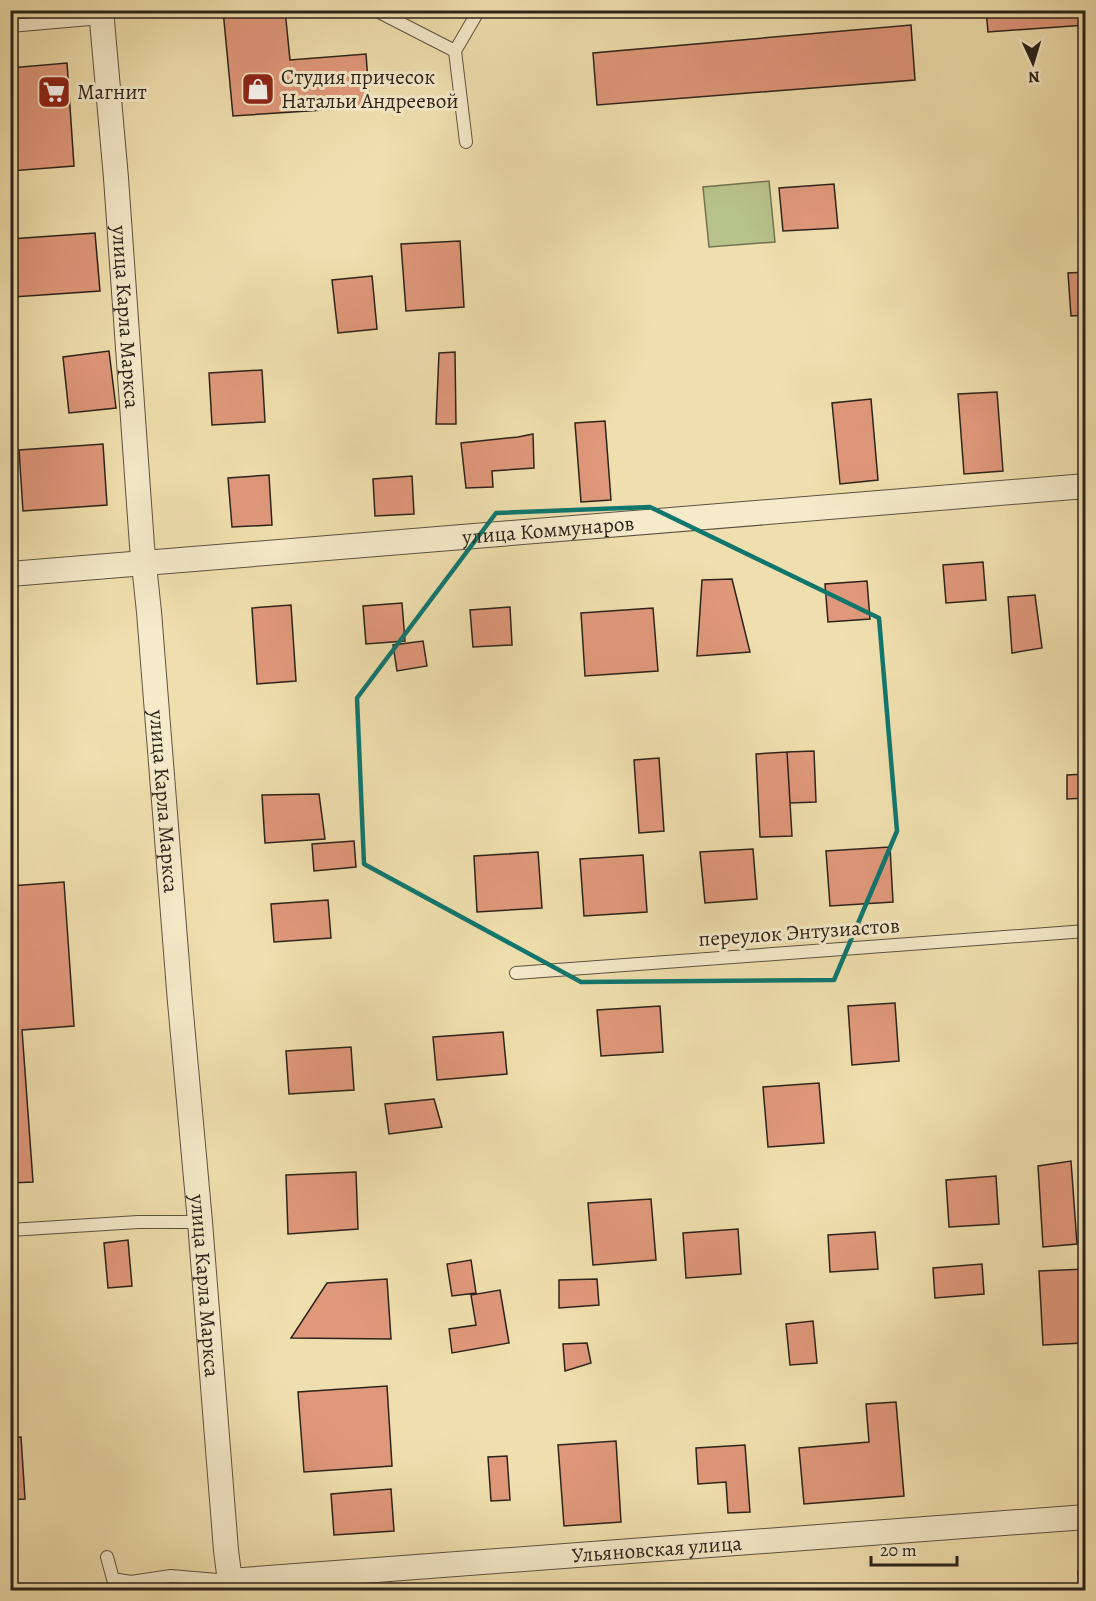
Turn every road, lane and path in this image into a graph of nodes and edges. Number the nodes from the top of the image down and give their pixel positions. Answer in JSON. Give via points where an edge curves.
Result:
{"nodes":[{"id":1,"x":375,"y":10,"type":"edge"},
{"id":2,"x":479,"y":10,"type":"edge"},
{"id":3,"x":101,"y":14,"type":"edge"},
{"id":4,"x":10,"y":27,"type":"edge"},
{"id":5,"x":455,"y":51,"type":"junction"},
{"id":6,"x":466,"y":142,"type":"dead end"},
{"id":7,"x":1086,"y":486,"type":"edge"},
{"id":8,"x":144,"y":562,"type":"junction"},
{"id":9,"x":10,"y":574,"type":"edge"},
{"id":10,"x":1086,"y":930,"type":"edge"},
{"id":11,"x":516,"y":973,"type":"dead end"},
{"id":12,"x":200,"y":1222,"type":"junction"},
{"id":13,"x":10,"y":1230,"type":"edge"},
{"id":14,"x":1086,"y":1517,"type":"edge"},
{"id":15,"x":107,"y":1557,"type":"dead end"},
{"id":16,"x":230,"y":1586,"type":"edge"}],
"edges":[{"from":1,"to":5,"type":"lane"},
{"from":2,"to":5,"type":"lane"},
{"from":3,"to":4,"type":"lane"},
{"from":3,"to":8,"type":"street","name":"улица Карла Маркса","via":[[117,178]]},
{"from":5,"to":6,"type":"lane"},
{"from":7,"to":8,"type":"street","name":"улица Коммунаров"},
{"from":8,"to":9,"type":"street","name":"улица Коммунаров"},
{"from":8,"to":12,"type":"street","name":"улица Карла Маркса"},
{"from":10,"to":11,"type":"lane","name":"переулок Энтузиастов"},
{"from":12,"to":13,"type":"lane"},
{"from":12,"to":16,"type":"street","name":"улица Карла Маркса"},
{"from":14,"to":16,"type":"street","name":"Ульяновская улица"},
{"from":15,"to":16,"type":"lane","via":[[113,1579],[131,1582],[171,1576]]}]}
